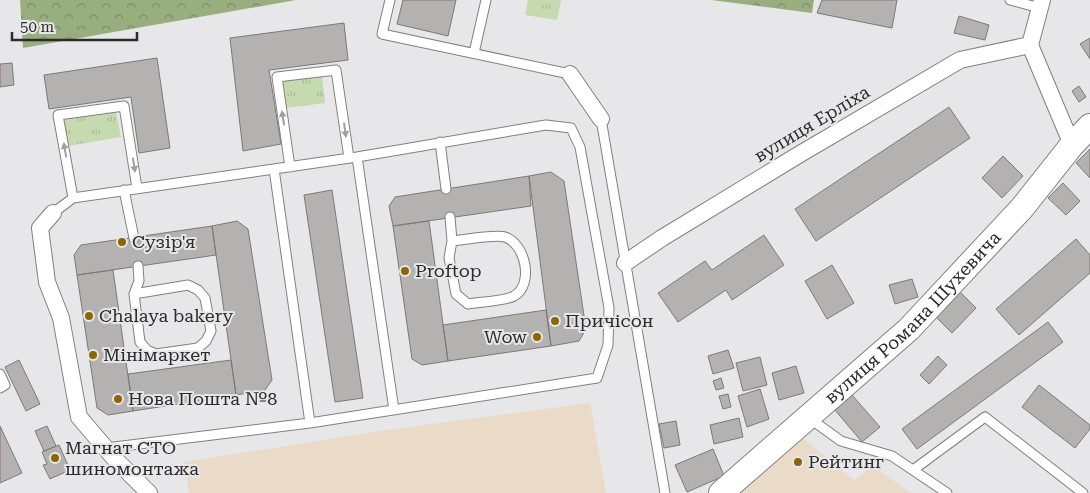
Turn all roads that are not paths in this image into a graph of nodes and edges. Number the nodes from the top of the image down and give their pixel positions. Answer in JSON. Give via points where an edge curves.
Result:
{"nodes":[{"id":1,"x":390,"y":0,"type":"edge"},
{"id":2,"x":486,"y":0,"type":"edge"},
{"id":3,"x":1010,"y":0,"type":"edge"},
{"id":4,"x":1041,"y":4,"type":"edge"},
{"id":5,"x":1030,"y":45,"type":"junction"},
{"id":6,"x":474,"y":53,"type":"junction"},
{"id":7,"x":570,"y":74,"type":"joint"},
{"id":8,"x":601,"y":119,"type":"joint"},
{"id":9,"x":1090,"y":126,"type":"edge"},
{"id":10,"x":440,"y":142,"type":"junction"},
{"id":11,"x":1072,"y":145,"type":"junction"},
{"id":12,"x":353,"y":158,"type":"junction"},
{"id":13,"x":290,"y":166,"type":"junction"},
{"id":14,"x":274,"y":169,"type":"junction"},
{"id":15,"x":137,"y":188,"type":"junction"},
{"id":16,"x":446,"y":189,"type":"dead end"},
{"id":17,"x":124,"y":190,"type":"junction"},
{"id":18,"x":73,"y":198,"type":"junction"},
{"id":19,"x":53,"y":213,"type":"joint"},
{"id":20,"x":450,"y":217,"type":"dead end"},
{"id":21,"x":134,"y":238,"type":"dead end"},
{"id":22,"x":452,"y":241,"type":"junction"},
{"id":23,"x":625,"y":263,"type":"junction"},
{"id":24,"x":138,"y":266,"type":"dead end"},
{"id":25,"x":134,"y":294,"type":"junction"},
{"id":26,"x":0,"y":374,"type":"edge"},
{"id":27,"x":0,"y":388,"type":"edge"},
{"id":28,"x":394,"y":410,"type":"junction"},
{"id":29,"x":809,"y":418,"type":"junction"},
{"id":30,"x":310,"y":423,"type":"junction"},
{"id":31,"x":106,"y":448,"type":"junction"},
{"id":32,"x":913,"y":470,"type":"junction"},
{"id":33,"x":149,"y":493,"type":"edge"},
{"id":34,"x":665,"y":493,"type":"edge"},
{"id":35,"x":721,"y":493,"type":"edge"},
{"id":36,"x":947,"y":493,"type":"edge"},
{"id":37,"x":1082,"y":493,"type":"edge"}],
"edges":[{"from":1,"to":6,"type":"lane","via":[[382,34]]},
{"from":2,"to":6,"type":"lane"},
{"from":3,"to":4,"type":"lane"},
{"from":4,"to":5,"type":"street"},
{"from":5,"to":11,"type":"street"},
{"from":5,"to":23,"type":"street","name":"вулиця Ерліха","via":[[960,60],[775,169]]},
{"from":6,"to":7,"type":"lane"},
{"from":7,"to":8,"type":"street"},
{"from":8,"to":23,"type":"lane"},
{"from":9,"to":11,"type":"street","name":"вулиця Романа Шухевича"},
{"from":10,"to":12,"type":"lane"},
{"from":10,"to":16,"type":"lane"},
{"from":10,"to":28,"type":"lane","via":[[546,125],[571,128],[580,147],[609,308],[608,345],[597,378]]},
{"from":11,"to":29,"type":"street","name":"вулиця Романа Шухевича","via":[[1022,208],[909,329]]},
{"from":12,"to":13,"type":"lane"},
{"from":13,"to":12,"type":"lane","one_way":true,"via":[[276,77],[336,70]]},
{"from":12,"to":28,"type":"lane"},
{"from":13,"to":14,"type":"lane"},
{"from":14,"to":15,"type":"lane"},
{"from":14,"to":30,"type":"lane"},
{"from":15,"to":17,"type":"lane"},
{"from":18,"to":15,"type":"lane","one_way":true,"via":[[58,115],[124,106]]},
{"from":17,"to":18,"type":"lane"},
{"from":17,"to":21,"type":"lane"},
{"from":18,"to":19,"type":"lane"},
{"from":19,"to":31,"type":"street","via":[[40,228],[47,282],[61,318],[79,417]]},
{"from":20,"to":22,"type":"lane"},
{"from":22,"to":22,"type":"lane","via":[[449,258],[456,294],[468,304],[513,297],[522,289],[526,277],[522,250],[515,241],[503,236]]},
{"from":23,"to":34,"type":"lane"},
{"from":24,"to":25,"type":"lane","via":[[139,281]]},
{"from":25,"to":25,"type":"lane","via":[[140,342],[147,350],[156,354],[198,348],[206,341],[211,331],[205,298],[198,290],[188,285]]},
{"from":26,"to":27,"type":"lane","via":[[5,385]]},
{"from":28,"to":30,"type":"lane"},
{"from":29,"to":32,"type":"lane","via":[[841,440],[892,456]]},
{"from":29,"to":35,"type":"street","name":"вулиця Романа Шухевича"},
{"from":30,"to":31,"type":"lane"},
{"from":31,"to":33,"type":"street"},
{"from":32,"to":36,"type":"lane"},
{"from":32,"to":37,"type":"lane","via":[[985,417]]}]}
